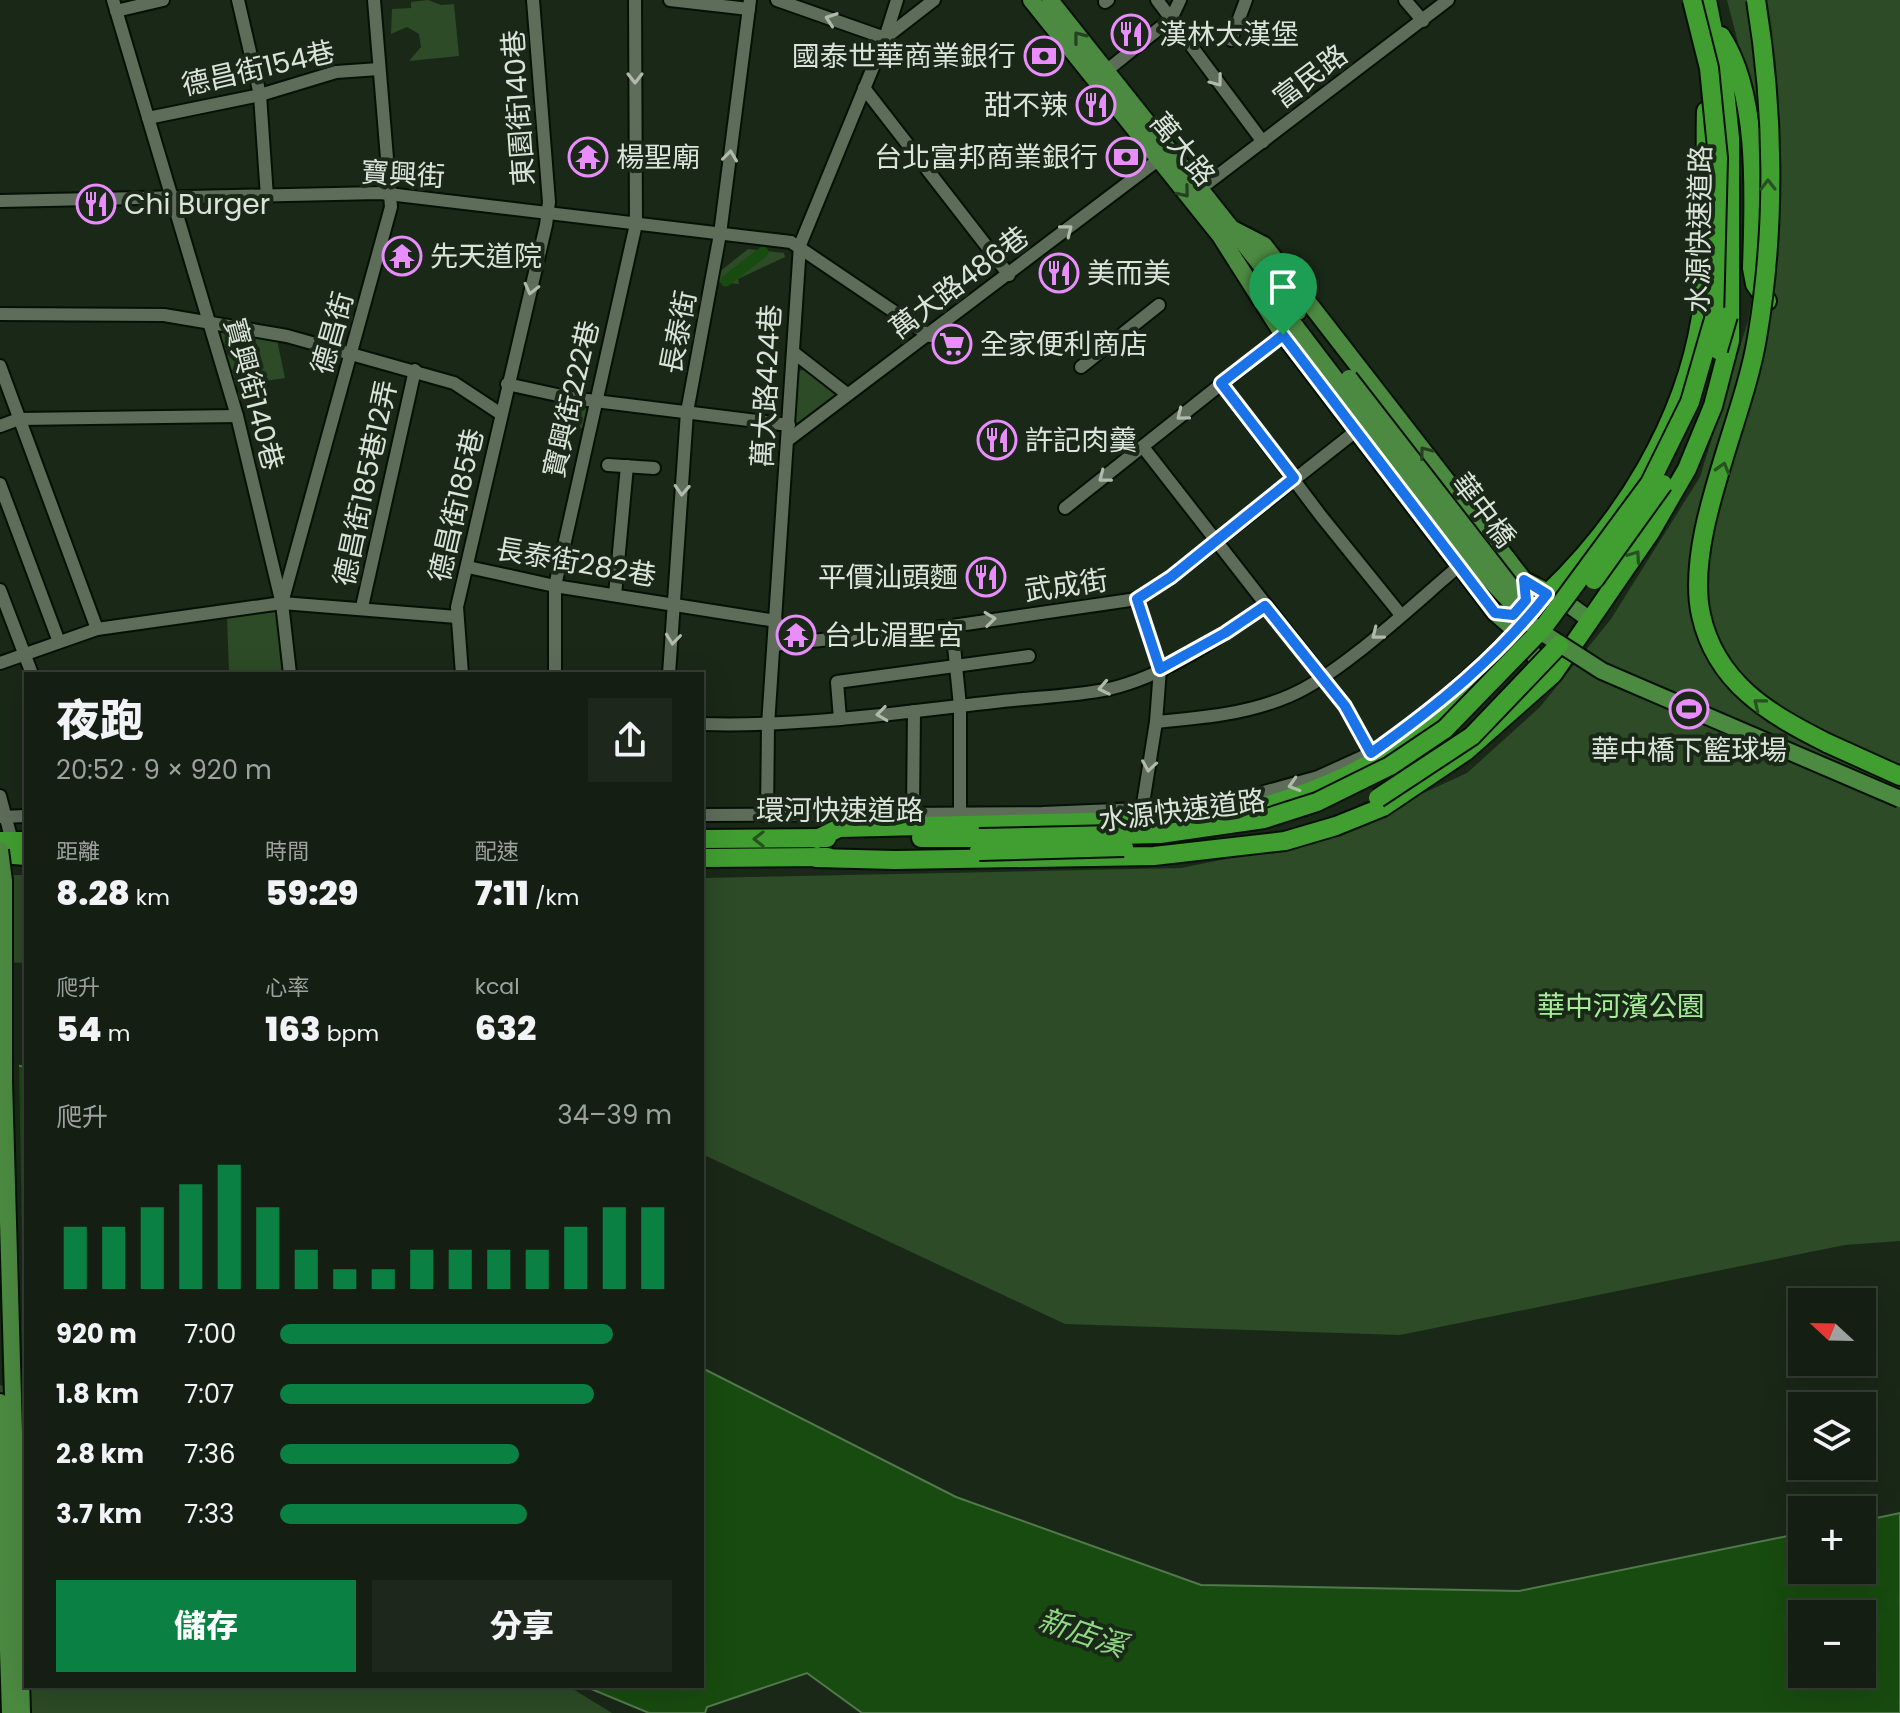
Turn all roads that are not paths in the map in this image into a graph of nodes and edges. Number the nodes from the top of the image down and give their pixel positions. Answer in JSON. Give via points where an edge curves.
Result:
{"nodes":[{"id":1,"x":163,"y":0,"type":"edge"},
{"id":2,"x":238,"y":0,"type":"edge"},
{"id":3,"x":374,"y":0,"type":"edge"},
{"id":4,"x":533,"y":0,"type":"edge"},
{"id":5,"x":635,"y":0,"type":"edge"},
{"id":6,"x":670,"y":0,"type":"edge"},
{"id":7,"x":777,"y":0,"type":"edge"},
{"id":8,"x":897,"y":0,"type":"edge"},
{"id":9,"x":934,"y":0,"type":"edge"},
{"id":10,"x":1031,"y":0,"type":"edge"},
{"id":11,"x":1050,"y":0,"type":"edge"},
{"id":12,"x":1157,"y":0,"type":"edge"},
{"id":13,"x":1180,"y":0,"type":"edge"},
{"id":14,"x":1246,"y":0,"type":"edge"},
{"id":15,"x":1405,"y":0,"type":"edge"},
{"id":16,"x":1448,"y":0,"type":"edge"},
{"id":17,"x":1692,"y":0,"type":"edge"},
{"id":18,"x":1707,"y":0,"type":"edge"},
{"id":19,"x":1756,"y":0,"type":"edge"},
{"id":20,"x":115,"y":5,"type":"edge"},
{"id":21,"x":749,"y":5,"type":"edge"},
{"id":22,"x":1171,"y":19,"type":"junction"},
{"id":23,"x":1423,"y":21,"type":"junction"},
{"id":24,"x":1711,"y":21,"type":"junction"},
{"id":25,"x":885,"y":38,"type":"junction"},
{"id":26,"x":1231,"y":40,"type":"dead end"},
{"id":27,"x":1709,"y":68,"type":"junction"},
{"id":28,"x":379,"y":69,"type":"junction"},
{"id":29,"x":1106,"y":71,"type":"junction"},
{"id":30,"x":864,"y":88,"type":"junction"},
{"id":31,"x":260,"y":95,"type":"junction"},
{"id":32,"x":148,"y":118,"type":"junction"},
{"id":33,"x":1263,"y":142,"type":"junction"},
{"id":34,"x":1158,"y":160,"type":"junction"},
{"id":35,"x":1200,"y":189,"type":"junction"},
{"id":36,"x":387,"y":194,"type":"junction"},
{"id":37,"x":267,"y":197,"type":"junction"},
{"id":38,"x":173,"y":200,"type":"junction"},
{"id":39,"x":0,"y":201,"type":"edge"},
{"id":40,"x":548,"y":213,"type":"junction"},
{"id":41,"x":636,"y":224,"type":"junction"},
{"id":42,"x":720,"y":234,"type":"junction"},
{"id":43,"x":1227,"y":234,"type":"junction"},
{"id":44,"x":800,"y":245,"type":"junction"},
{"id":45,"x":1009,"y":275,"type":"junction"},
{"id":46,"x":1767,"y":301,"type":"dead end"},
{"id":47,"x":1159,"y":305,"type":"dead end"},
{"id":48,"x":0,"y":314,"type":"edge"},
{"id":49,"x":1728,"y":316,"type":"junction"},
{"id":50,"x":209,"y":323,"type":"junction"},
{"id":51,"x":1295,"y":328,"type":"junction"},
{"id":52,"x":930,"y":336,"type":"junction"},
{"id":53,"x":793,"y":352,"type":"junction"},
{"id":54,"x":351,"y":354,"type":"junction"},
{"id":55,"x":0,"y":366,"type":"edge"},
{"id":56,"x":1081,"y":367,"type":"dead end"},
{"id":57,"x":415,"y":370,"type":"junction"},
{"id":58,"x":1221,"y":383,"type":"junction"},
{"id":59,"x":507,"y":384,"type":"junction"},
{"id":60,"x":847,"y":394,"type":"junction"},
{"id":61,"x":595,"y":400,"type":"junction"},
{"id":62,"x":687,"y":412,"type":"junction"},
{"id":63,"x":501,"y":414,"type":"junction"},
{"id":64,"x":237,"y":416,"type":"junction"},
{"id":65,"x":19,"y":419,"type":"junction"},
{"id":66,"x":789,"y":425,"type":"junction"},
{"id":67,"x":0,"y":426,"type":"edge"},
{"id":68,"x":1356,"y":431,"type":"junction"},
{"id":69,"x":788,"y":440,"type":"junction"},
{"id":70,"x":1143,"y":447,"type":"junction"},
{"id":71,"x":608,"y":465,"type":"dead end"},
{"id":72,"x":627,"y":466,"type":"junction"},
{"id":73,"x":654,"y":468,"type":"dead end"},
{"id":74,"x":1294,"y":478,"type":"junction"},
{"id":75,"x":0,"y":484,"type":"edge"},
{"id":76,"x":1065,"y":508,"type":"dead end"},
{"id":77,"x":1699,"y":512,"type":"dead end"},
{"id":78,"x":1216,"y":543,"type":"junction"},
{"id":79,"x":1459,"y":566,"type":"junction"},
{"id":80,"x":468,"y":567,"type":"junction"},
{"id":81,"x":1524,"y":580,"type":"junction"},
{"id":82,"x":555,"y":586,"type":"junction"},
{"id":83,"x":0,"y":590,"type":"edge"},
{"id":84,"x":1696,"y":591,"type":"junction"},
{"id":85,"x":1547,"y":594,"type":"junction"},
{"id":86,"x":615,"y":595,"type":"junction"},
{"id":87,"x":1137,"y":599,"type":"junction"},
{"id":88,"x":282,"y":603,"type":"junction"},
{"id":89,"x":676,"y":603,"type":"junction"},
{"id":90,"x":1265,"y":606,"type":"junction"},
{"id":91,"x":362,"y":607,"type":"junction"},
{"id":92,"x":1495,"y":613,"type":"junction"},
{"id":93,"x":1401,"y":615,"type":"junction"},
{"id":94,"x":457,"y":617,"type":"junction"},
{"id":95,"x":1590,"y":620,"type":"junction"},
{"id":96,"x":776,"y":621,"type":"junction"},
{"id":97,"x":952,"y":626,"type":"junction"},
{"id":98,"x":97,"y":629,"type":"junction"},
{"id":99,"x":1518,"y":632,"type":"junction"},
{"id":100,"x":59,"y":642,"type":"junction"},
{"id":101,"x":774,"y":645,"type":"junction"},
{"id":102,"x":1559,"y":645,"type":"junction"},
{"id":103,"x":24,"y":654,"type":"junction"},
{"id":104,"x":1029,"y":656,"type":"dead end"},
{"id":105,"x":0,"y":663,"type":"edge"},
{"id":106,"x":958,"y":666,"type":"junction"},
{"id":107,"x":1160,"y":669,"type":"junction"},
{"id":108,"x":31,"y":672,"type":"edge"},
{"id":109,"x":290,"y":672,"type":"edge"},
{"id":110,"x":462,"y":672,"type":"edge"},
{"id":111,"x":555,"y":672,"type":"edge"},
{"id":112,"x":669,"y":672,"type":"edge"},
{"id":113,"x":1553,"y":674,"type":"junction"},
{"id":114,"x":1322,"y":677,"type":"junction"},
{"id":115,"x":960,"y":706,"type":"junction"},
{"id":116,"x":914,"y":711,"type":"junction"},
{"id":117,"x":840,"y":719,"type":"junction"},
{"id":118,"x":1156,"y":722,"type":"junction"},
{"id":119,"x":704,"y":724,"type":"edge"},
{"id":120,"x":768,"y":725,"type":"junction"},
{"id":121,"x":1371,"y":753,"type":"junction"},
{"id":122,"x":1900,"y":776,"type":"edge"},
{"id":123,"x":1900,"y":789,"type":"edge"},
{"id":124,"x":0,"y":796,"type":"edge"},
{"id":125,"x":1900,"y":799,"type":"edge"},
{"id":126,"x":1142,"y":810,"type":"junction"},
{"id":127,"x":913,"y":812,"type":"junction"},
{"id":128,"x":960,"y":812,"type":"junction"},
{"id":129,"x":704,"y":815,"type":"edge"},
{"id":130,"x":767,"y":815,"type":"junction"},
{"id":131,"x":24,"y":816,"type":"edge"},
{"id":132,"x":4,"y":817,"type":"edge"},
{"id":133,"x":1267,"y":831,"type":"junction"},
{"id":134,"x":704,"y":839,"type":"edge"},
{"id":135,"x":979,"y":844,"type":"junction"},
{"id":136,"x":6,"y":846,"type":"edge"},
{"id":137,"x":816,"y":848,"type":"junction"},
{"id":138,"x":24,"y":857,"type":"edge"},
{"id":139,"x":24,"y":858,"type":"edge"},
{"id":140,"x":704,"y":858,"type":"edge"},
{"id":141,"x":0,"y":861,"type":"edge"},
{"id":142,"x":0,"y":1402,"type":"edge"},
{"id":143,"x":10,"y":1713,"type":"edge"},
{"id":144,"x":22,"y":1713,"type":"edge"}],
"edges":[{"from":1,"to":20,"type":"street"},
{"from":2,"to":31,"type":"street"},
{"from":3,"to":28,"type":"street","name":"德昌街"},
{"from":4,"to":40,"type":"street","name":"東園街140巷"},
{"from":5,"to":41,"type":"street","name":"寶興街222巷","one_way":true},
{"from":6,"to":21,"type":"street"},
{"from":25,"to":7,"type":"street","one_way":true},
{"from":8,"to":25,"type":"street"},
{"from":9,"to":25,"type":"street","name":"萬大路424巷"},
{"from":10,"to":34,"type":"main road","name":"萬大路"},
{"from":29,"to":11,"type":"main road","name":"萬大路","one_way":true},
{"from":12,"to":22,"type":"street"},
{"from":13,"to":22,"type":"street"},
{"from":14,"to":26,"type":"street"},
{"from":15,"to":23,"type":"street"},
{"from":16,"to":23,"type":"street","name":"富民路"},
{"from":17,"to":27,"type":"highway","name":"水源快速道路","bridge":true},
{"from":18,"to":24,"type":"highway","name":"水源快速道路"},
{"from":84,"to":19,"type":"highway","one_way":true,"bridge":true,"via":[[1711,511],[1757,338],[1765,278],[1767,83]]},
{"from":20,"to":32,"type":"street","name":"寶興街140巷"},
{"from":42,"to":21,"type":"street","name":"長泰街","one_way":true},
{"from":22,"to":29,"type":"street"},
{"from":22,"to":33,"type":"street","one_way":true},
{"from":23,"to":33,"type":"street","name":"富民路"},
{"from":24,"to":46,"type":"highway","via":[[1728,47],[1745,108],[1751,150],[1752,268]]},
{"from":24,"to":49,"type":"highway","name":"水源快速道路","via":[[1730,138]]},
{"from":25,"to":30,"type":"street","name":"萬大路424巷"},
{"from":27,"to":85,"type":"highway","bridge":true,"via":[[1701,317],[1689,364],[1657,448],[1616,516]]},
{"from":27,"to":135,"type":"highway","name":"水源快速道路","bridge":true,"via":[[1718,158],[1714,319],[1690,402],[1650,483],[1543,628],[1497,679],[1445,729],[1390,766],[1338,793],[1274,816],[1160,834]]},
{"from":28,"to":31,"type":"street","name":"德昌街154巷","via":[[336,72]]},
{"from":28,"to":36,"type":"street","name":"德昌街"},
{"from":29,"to":35,"type":"main road","name":"萬大路"},
{"from":30,"to":44,"type":"street","name":"萬大路424巷"},
{"from":30,"to":45,"type":"street"},
{"from":31,"to":32,"type":"street","name":"德昌街154巷"},
{"from":31,"to":37,"type":"street"},
{"from":32,"to":38,"type":"street","name":"寶興街140巷"},
{"from":33,"to":35,"type":"street","name":"富民路"},
{"from":34,"to":43,"type":"main road","name":"萬大路","one_way":true},
{"from":45,"to":34,"type":"street","name":"萬大路486巷","one_way":true},
{"from":35,"to":43,"type":"main road","name":"萬大路"},
{"from":36,"to":37,"type":"street","name":"寶興街"},
{"from":36,"to":40,"type":"street","name":"寶興街"},
{"from":36,"to":54,"type":"street","name":"德昌街","via":[[391,207]]},
{"from":37,"to":38,"type":"street","name":"寶興街"},
{"from":38,"to":39,"type":"street","name":"寶興街"},
{"from":38,"to":50,"type":"street","name":"寶興街140巷"},
{"from":40,"to":41,"type":"street","name":"寶興街"},
{"from":40,"to":59,"type":"street","name":"東園街140巷","one_way":true},
{"from":41,"to":42,"type":"street","name":"寶興街"},
{"from":41,"to":61,"type":"street","name":"寶興街222巷"},
{"from":42,"to":44,"type":"street","name":"寶興街"},
{"from":42,"to":62,"type":"street","name":"長泰街"},
{"from":43,"to":51,"type":"main road","name":"萬大路"},
{"from":81,"to":43,"type":"main road","one_way":true,"via":[[1264,245]]},
{"from":44,"to":52,"type":"street"},
{"from":44,"to":53,"type":"street","name":"萬大路424巷"},
{"from":45,"to":52,"type":"street","name":"萬大路486巷"},
{"from":47,"to":56,"type":"street"},
{"from":48,"to":50,"type":"street","name":"德昌街185巷","via":[[164,315]]},
{"from":95,"to":49,"type":"highway","one_way":true,"via":[[1687,469],[1713,406],[1730,341]]},
{"from":49,"to":133,"type":"highway","name":"水源快速道路","bridge":true,"via":[[1701,408],[1664,483],[1529,661],[1477,716],[1414,764],[1336,807]]},
{"from":50,"to":54,"type":"street","name":"德昌街185巷"},
{"from":50,"to":64,"type":"street","name":"寶興街140巷"},
{"from":51,"to":58,"type":"street"},
{"from":51,"to":68,"type":"main road"},
{"from":51,"to":102,"type":"main road","name":"華中橋","bridge":true,"via":[[1484,574],[1520,615]]},
{"from":51,"to":123,"type":"main road","name":"華中橋","bridge":true,"via":[[1529,610],[1620,670]]},
{"from":52,"to":60,"type":"street","name":"萬大路486巷"},
{"from":53,"to":60,"type":"street"},
{"from":53,"to":66,"type":"street","name":"萬大路424巷"},
{"from":54,"to":57,"type":"street","name":"德昌街185巷"},
{"from":54,"to":88,"type":"street","name":"德昌街"},
{"from":55,"to":65,"type":"street"},
{"from":57,"to":63,"type":"street","name":"德昌街185巷","via":[[454,383]]},
{"from":57,"to":91,"type":"street","name":"德昌街185巷12弄"},
{"from":58,"to":70,"type":"street","one_way":true},
{"from":58,"to":74,"type":"street"},
{"from":59,"to":61,"type":"street"},
{"from":59,"to":63,"type":"street","name":"東園街140巷"},
{"from":60,"to":69,"type":"street","name":"萬大路486巷"},
{"from":61,"to":62,"type":"street"},
{"from":61,"to":82,"type":"street","name":"寶興街222巷"},
{"from":62,"to":66,"type":"street"},
{"from":62,"to":89,"type":"street","name":"長泰街","one_way":true},
{"from":63,"to":80,"type":"street","name":"德昌街185巷"},
{"from":64,"to":65,"type":"street"},
{"from":64,"to":88,"type":"street","name":"寶興街140巷"},
{"from":65,"to":67,"type":"street"},
{"from":65,"to":98,"type":"street"},
{"from":66,"to":69,"type":"street","name":"萬大路424巷"},
{"from":68,"to":74,"type":"street","name":"武成街"},
{"from":68,"to":79,"type":"main road"},
{"from":69,"to":96,"type":"street","name":"萬大路424巷"},
{"from":70,"to":76,"type":"street","one_way":true},
{"from":70,"to":78,"type":"street"},
{"from":71,"to":72,"type":"street"},
{"from":72,"to":73,"type":"street"},
{"from":72,"to":86,"type":"street"},
{"from":74,"to":78,"type":"street","name":"武成街"},
{"from":74,"to":93,"type":"street"},
{"from":75,"to":100,"type":"street"},
{"from":77,"to":84,"type":"highway","bridge":true},
{"from":78,"to":87,"type":"street","name":"武成街"},
{"from":78,"to":90,"type":"street"},
{"from":79,"to":92,"type":"main road"},
{"from":79,"to":93,"type":"street"},
{"from":80,"to":82,"type":"street","name":"長泰街282巷"},
{"from":80,"to":94,"type":"street","name":"德昌街185巷"},
{"from":81,"to":85,"type":"main road"},
{"from":81,"to":92,"type":"main road","via":[[1526,600],[1513,615]]},
{"from":82,"to":86,"type":"street","name":"長泰街282巷"},
{"from":82,"to":111,"type":"street","name":"寶興街222巷"},
{"from":83,"to":103,"type":"street"},
{"from":122,"to":84,"type":"highway","one_way":true,"bridge":true,"via":[[1758,705],[1717,658]]},
{"from":85,"to":95,"type":"main road"},
{"from":85,"to":99,"type":"street"},
{"from":86,"to":89,"type":"street","name":"長泰街282巷"},
{"from":97,"to":87,"type":"street","name":"武成街","one_way":true},
{"from":87,"to":107,"type":"street"},
{"from":88,"to":91,"type":"street"},
{"from":88,"to":98,"type":"street"},
{"from":88,"to":109,"type":"street","name":"德昌街"},
{"from":89,"to":96,"type":"street","name":"長泰街282巷"},
{"from":89,"to":112,"type":"street","name":"長泰街","one_way":true},
{"from":90,"to":107,"type":"street"},
{"from":90,"to":114,"type":"street"},
{"from":91,"to":94,"type":"street"},
{"from":92,"to":99,"type":"main road"},
{"from":93,"to":114,"type":"street","one_way":true},
{"from":94,"to":110,"type":"street","name":"德昌街185巷"},
{"from":95,"to":113,"type":"highway"},
{"from":96,"to":101,"type":"street","name":"萬大路424巷"},
{"from":97,"to":101,"type":"street","name":"武成街"},
{"from":97,"to":106,"type":"street"},
{"from":98,"to":100,"type":"street"},
{"from":99,"to":113,"type":"main road"},
{"from":99,"to":121,"type":"street","via":[[1429,712]]},
{"from":99,"to":137,"type":"highway","via":[[1490,670],[1407,742],[1326,787],[1264,808],[1211,819],[839,828]]},
{"from":100,"to":103,"type":"street"},
{"from":101,"to":120,"type":"street","name":"萬大路424巷"},
{"from":102,"to":125,"type":"main road","name":"華中橋","bridge":true,"via":[[1602,671]]},
{"from":102,"to":133,"type":"highway","bridge":true,"via":[[1494,715],[1440,760],[1378,798],[1313,826]]},
{"from":103,"to":105,"type":"street"},
{"from":103,"to":108,"type":"street"},
{"from":104,"to":106,"type":"street"},
{"from":106,"to":115,"type":"street"},
{"from":106,"to":117,"type":"street","via":[[837,682]]},
{"from":107,"to":115,"type":"street","one_way":true,"via":[[1110,689]]},
{"from":107,"to":118,"type":"street"},
{"from":113,"to":137,"type":"highway","via":[[1466,751],[1383,807],[1285,841],[1154,856],[832,861]]},
{"from":114,"to":118,"type":"street","via":[[1263,705]]},
{"from":114,"to":121,"type":"street"},
{"from":115,"to":116,"type":"street"},
{"from":115,"to":128,"type":"street"},
{"from":116,"to":117,"type":"street","one_way":true},
{"from":116,"to":127,"type":"street"},
{"from":117,"to":120,"type":"street"},
{"from":118,"to":126,"type":"street","one_way":true},
{"from":119,"to":120,"type":"street"},
{"from":120,"to":130,"type":"street","name":"萬大路424巷"},
{"from":121,"to":126,"type":"street","one_way":true,"via":[[1263,794],[1214,806]]},
{"from":124,"to":132,"type":"street"},
{"from":126,"to":128,"type":"street"},
{"from":127,"to":128,"type":"street"},
{"from":127,"to":130,"type":"street"},
{"from":129,"to":130,"type":"street"},
{"from":131,"to":132,"type":"street"},
{"from":132,"to":136,"type":"street"},
{"from":133,"to":135,"type":"highway","name":"水源快速道路","bridge":true,"via":[[1155,845]]},
{"from":137,"to":134,"type":"highway","name":"環河快速道路","one_way":true},
{"from":135,"to":137,"type":"highway","name":"環河快速道路"},
{"from":136,"to":138,"type":"highway"},
{"from":136,"to":144,"type":"main road","bridge":true,"via":[[4,1081]]},
{"from":137,"to":140,"type":"highway","name":"環河快速道路"},
{"from":139,"to":141,"type":"highway"},
{"from":142,"to":143,"type":"main road"}]}
